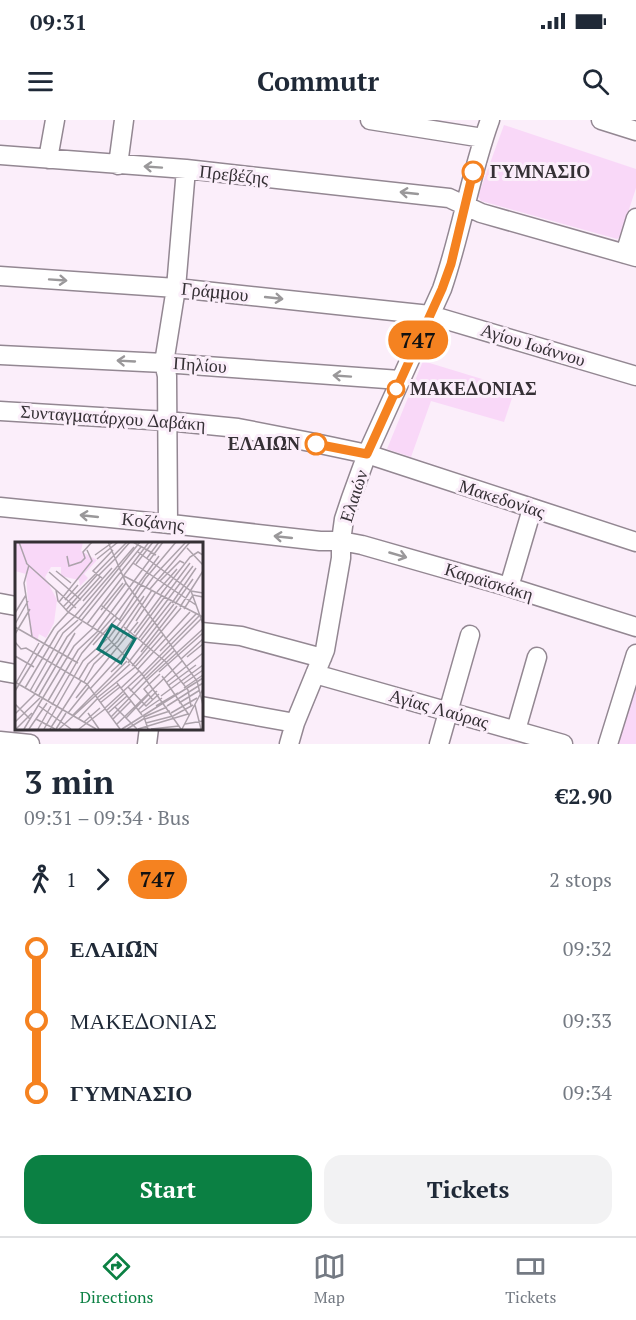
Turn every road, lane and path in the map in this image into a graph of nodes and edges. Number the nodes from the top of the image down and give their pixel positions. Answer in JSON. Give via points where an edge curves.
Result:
{"nodes":[{"id":1,"x":55,"y":120,"type":"edge"},
{"id":2,"x":124,"y":120,"type":"edge"},
{"id":3,"x":370,"y":120,"type":"edge"},
{"id":4,"x":490,"y":120,"type":"edge"},
{"id":5,"x":601,"y":120,"type":"edge"},
{"id":6,"x":636,"y":131,"type":"edge"},
{"id":7,"x":483,"y":138,"type":"junction"},
{"id":8,"x":0,"y":155,"type":"edge"},
{"id":9,"x":48,"y":159,"type":"junction"},
{"id":10,"x":118,"y":165,"type":"junction"},
{"id":11,"x":186,"y":170,"type":"junction"},
{"id":12,"x":466,"y":206,"type":"junction"},
{"id":13,"x":635,"y":221,"type":"edge"},
{"id":14,"x":631,"y":256,"type":"edge"},
{"id":15,"x":0,"y":276,"type":"edge"},
{"id":16,"x":176,"y":288,"type":"junction"},
{"id":17,"x":430,"y":315,"type":"junction"},
{"id":18,"x":0,"y":355,"type":"edge"},
{"id":19,"x":164,"y":363,"type":"junction"},
{"id":20,"x":636,"y":376,"type":"edge"},
{"id":21,"x":400,"y":380,"type":"junction"},
{"id":22,"x":0,"y":411,"type":"edge"},
{"id":23,"x":167,"y":422,"type":"junction"},
{"id":24,"x":367,"y":454,"type":"junction"},
{"id":25,"x":0,"y":507,"type":"edge"},
{"id":26,"x":532,"y":509,"type":"junction"},
{"id":27,"x":175,"y":530,"type":"edge"},
{"id":28,"x":341,"y":541,"type":"junction"},
{"id":29,"x":636,"y":542,"type":"edge"},
{"id":30,"x":509,"y":587,"type":"junction"},
{"id":31,"x":0,"y":603,"type":"edge"},
{"id":32,"x":15,"y":606,"type":"edge"},
{"id":33,"x":636,"y":627,"type":"edge"},
{"id":34,"x":202,"y":632,"type":"edge"},
{"id":35,"x":470,"y":635,"type":"dead end"},
{"id":36,"x":636,"y":654,"type":"edge"},
{"id":37,"x":537,"y":657,"type":"dead end"},
{"id":38,"x":319,"y":666,"type":"junction"},
{"id":39,"x":0,"y":672,"type":"edge"},
{"id":40,"x":15,"y":674,"type":"edge"},
{"id":41,"x":202,"y":706,"type":"edge"},
{"id":42,"x":449,"y":711,"type":"junction"},
{"id":43,"x":295,"y":723,"type":"junction"},
{"id":44,"x":149,"y":729,"type":"edge"},
{"id":45,"x":516,"y":730,"type":"junction"},
{"id":46,"x":0,"y":741,"type":"edge"},
{"id":47,"x":30,"y":744,"type":"edge"},
{"id":48,"x":147,"y":744,"type":"edge"},
{"id":49,"x":289,"y":744,"type":"edge"},
{"id":50,"x":439,"y":744,"type":"edge"},
{"id":51,"x":563,"y":744,"type":"edge"},
{"id":52,"x":608,"y":744,"type":"edge"}],
"edges":[{"from":1,"to":9,"type":"street"},
{"from":2,"to":10,"type":"street"},
{"from":3,"to":7,"type":"street"},
{"from":4,"to":7,"type":"street","name":"Ελαιών"},
{"from":5,"to":6,"type":"street"},
{"from":7,"to":12,"type":"street","name":"Ελαιών"},
{"from":8,"to":9,"type":"street","name":"Πρεβέζης"},
{"from":9,"to":10,"type":"street","name":"Πρεβέζης"},
{"from":11,"to":10,"type":"street","name":"Πρεβέζης","one_way":true},
{"from":12,"to":11,"type":"street","name":"Πρεβέζης","one_way":true,"via":[[449,198]]},
{"from":11,"to":16,"type":"street"},
{"from":12,"to":14,"type":"street","name":"Πρεβέζης"},
{"from":12,"to":17,"type":"street","name":"Ελαιών","via":[[451,264]]},
{"from":13,"to":14,"type":"street"},
{"from":15,"to":16,"type":"street","name":"Γράμμου","one_way":true},
{"from":16,"to":17,"type":"street","name":"Γράμμου","one_way":true},
{"from":16,"to":19,"type":"street"},
{"from":17,"to":20,"type":"street","name":"Αγίου Ιωάννου"},
{"from":17,"to":21,"type":"street","name":"Ελαιών"},
{"from":19,"to":18,"type":"street","name":"Πηλίου","one_way":true},
{"from":21,"to":19,"type":"street","name":"Πηλίου","one_way":true},
{"from":19,"to":23,"type":"street"},
{"from":21,"to":24,"type":"street","name":"Ελαιών"},
{"from":22,"to":23,"type":"street","name":"Συνταγματάρχου Δαβάκη"},
{"from":23,"to":24,"type":"street","name":"Συνταγματάρχου Δαβάκη","via":[[238,428]]},
{"from":23,"to":27,"type":"street"},
{"from":24,"to":26,"type":"street","name":"Μακεδονίας"},
{"from":24,"to":28,"type":"street","name":"Ελαιών","via":[[344,519]]},
{"from":27,"to":25,"type":"street","name":"Κοζάνης","one_way":true},
{"from":26,"to":29,"type":"street","name":"Μακεδονίας"},
{"from":26,"to":30,"type":"street"},
{"from":28,"to":27,"type":"street","name":"Κοζάνης","one_way":true},
{"from":28,"to":30,"type":"street","name":"Καραϊσκάκη","one_way":true},
{"from":28,"to":38,"type":"street","name":"Ελαιών","via":[[325,650]]},
{"from":30,"to":33,"type":"street","name":"Καραϊσκάκη"},
{"from":31,"to":32,"type":"street"},
{"from":34,"to":38,"type":"street","name":"Αγίας Λαύρας","via":[[242,636]]},
{"from":35,"to":42,"type":"street"},
{"from":36,"to":52,"type":"street"},
{"from":37,"to":45,"type":"street"},
{"from":38,"to":42,"type":"street","name":"Αγίας Λαύρας"},
{"from":38,"to":43,"type":"street","name":"Ελαιών"},
{"from":39,"to":40,"type":"street"},
{"from":41,"to":43,"type":"street"},
{"from":42,"to":45,"type":"street","name":"Αγίας Λαύρας"},
{"from":42,"to":50,"type":"street"},
{"from":43,"to":49,"type":"street","name":"Ελαιών"},
{"from":44,"to":48,"type":"street"},
{"from":45,"to":51,"type":"street","name":"Αγίας Λαύρας"},
{"from":46,"to":47,"type":"street"}]}
